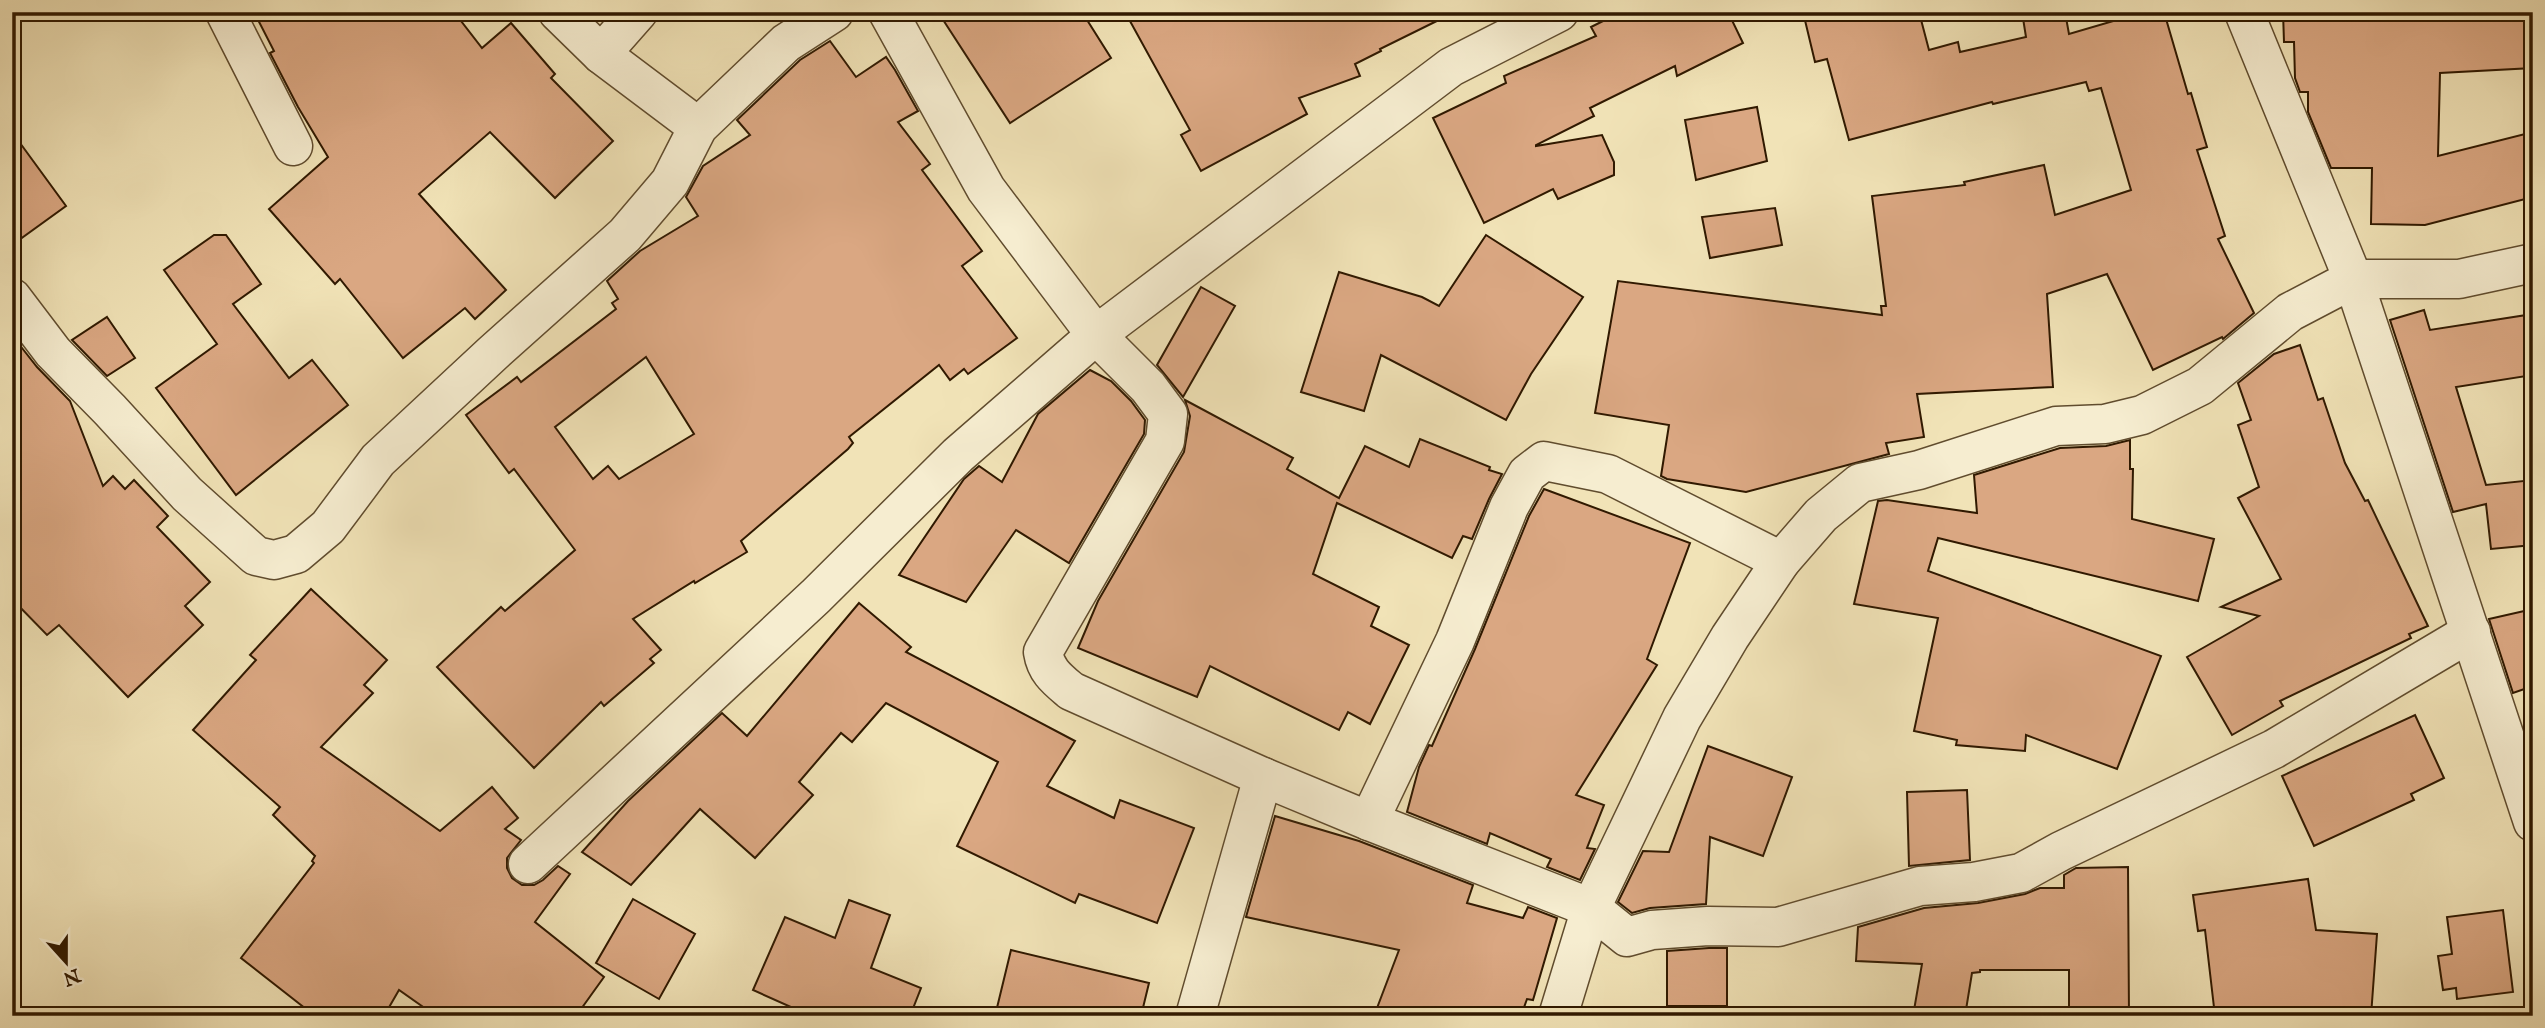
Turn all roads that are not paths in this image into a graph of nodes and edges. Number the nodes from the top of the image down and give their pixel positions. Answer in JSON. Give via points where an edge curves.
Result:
{"nodes":[{"id":1,"x":225,"y":12,"type":"edge"},
{"id":2,"x":558,"y":12,"type":"edge"},
{"id":3,"x":638,"y":12,"type":"edge"},
{"id":4,"x":834,"y":12,"type":"edge"},
{"id":5,"x":888,"y":12,"type":"edge"},
{"id":6,"x":1559,"y":12,"type":"edge"},
{"id":7,"x":2244,"y":12,"type":"edge"},
{"id":8,"x":601,"y":54,"type":"junction"},
{"id":9,"x":698,"y":127,"type":"junction"},
{"id":10,"x":293,"y":146,"type":"dead end"},
{"id":11,"x":2533,"y":263,"type":"edge"},
{"id":12,"x":2353,"y":279,"type":"junction"},
{"id":13,"x":12,"y":298,"type":"edge"},
{"id":14,"x":1096,"y":335,"type":"junction"},
{"id":15,"x":1782,"y":561,"type":"junction"},
{"id":16,"x":2471,"y":632,"type":"junction"},
{"id":17,"x":1263,"y":777,"type":"junction"},
{"id":18,"x":2526,"y":786,"type":"edge"},
{"id":19,"x":1369,"y":821,"type":"junction"},
{"id":20,"x":2533,"y":822,"type":"edge"},
{"id":21,"x":528,"y":864,"type":"dead end"},
{"id":22,"x":1591,"y":908,"type":"junction"},
{"id":23,"x":1195,"y":1016,"type":"edge"},
{"id":24,"x":1558,"y":1016,"type":"edge"}],
"edges":[{"from":1,"to":10,"type":"street"},
{"from":2,"to":8,"type":"street"},
{"from":3,"to":8,"type":"street"},
{"from":4,"to":9,"type":"street","via":[[786,43]]},
{"from":5,"to":14,"type":"street","via":[[986,189]]},
{"from":6,"to":14,"type":"street","via":[[1451,67]]},
{"from":7,"to":12,"type":"street"},
{"from":8,"to":9,"type":"street"},
{"from":9,"to":13,"type":"street","via":[[670,182],[625,235],[378,460],[328,527],[296,554],[274,559],[256,556],[187,494],[54,352]]},
{"from":11,"to":12,"type":"street","via":[[2459,279]]},
{"from":12,"to":15,"type":"street","via":[[2290,312],[2200,386],[2142,415],[2105,424],[2056,426],[1919,470],[1860,483],[1821,515]]},
{"from":12,"to":16,"type":"street"},
{"from":14,"to":17,"type":"street","via":[[1164,405],[1168,414],[1165,441],[1043,652],[1045,664],[1071,691]]},
{"from":14,"to":21,"type":"street","via":[[958,454],[816,596]]},
{"from":15,"to":19,"type":"street","via":[[1608,474],[1544,461],[1527,474],[1509,507],[1455,641]]},
{"from":15,"to":22,"type":"street","via":[[1682,718]]},
{"from":16,"to":18,"type":"street"},
{"from":16,"to":22,"type":"street","via":[[2274,749],[2021,873],[1920,886],[1778,927],[1708,926],[1652,930],[1627,937]]},
{"from":17,"to":19,"type":"street"},
{"from":17,"to":23,"type":"street"},
{"from":18,"to":20,"type":"street"},
{"from":19,"to":22,"type":"street"},
{"from":22,"to":24,"type":"street"}]}
